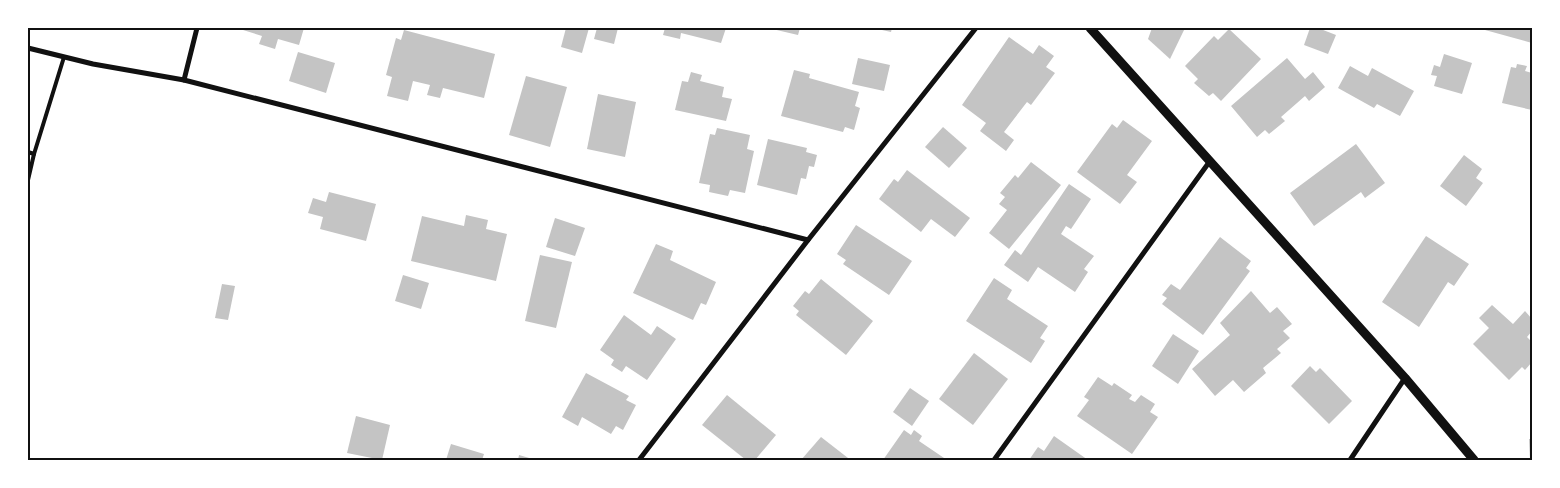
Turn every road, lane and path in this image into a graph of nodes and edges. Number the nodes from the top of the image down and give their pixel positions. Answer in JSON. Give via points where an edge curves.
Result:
{"nodes":[{"id":1,"x":196,"y":28,"type":"edge"},
{"id":2,"x":976,"y":28,"type":"edge"},
{"id":3,"x":1090,"y":28,"type":"edge"},
{"id":4,"x":28,"y":48,"type":"edge"},
{"id":5,"x":64,"y":57,"type":"junction"},
{"id":6,"x":184,"y":80,"type":"junction"},
{"id":7,"x":28,"y":152,"type":"edge"},
{"id":8,"x":34,"y":154,"type":"junction"},
{"id":9,"x":1210,"y":161,"type":"junction"},
{"id":10,"x":28,"y":180,"type":"edge"},
{"id":11,"x":808,"y":240,"type":"junction"},
{"id":12,"x":1405,"y":378,"type":"junction"},
{"id":13,"x":639,"y":460,"type":"edge"},
{"id":14,"x":994,"y":460,"type":"edge"},
{"id":15,"x":1350,"y":460,"type":"edge"},
{"id":16,"x":1474,"y":460,"type":"edge"}],
"edges":[{"from":1,"to":6,"type":"street"},
{"from":2,"to":11,"type":"street"},
{"from":3,"to":9,"type":"street"},
{"from":4,"to":5,"type":"street"},
{"from":5,"to":6,"type":"street"},
{"from":5,"to":8,"type":"lane"},
{"from":6,"to":11,"type":"street"},
{"from":7,"to":8,"type":"lane"},
{"from":8,"to":10,"type":"lane"},
{"from":9,"to":12,"type":"street"},
{"from":9,"to":14,"type":"street"},
{"from":11,"to":13,"type":"street"},
{"from":12,"to":15,"type":"street"},
{"from":12,"to":16,"type":"street"}]}
